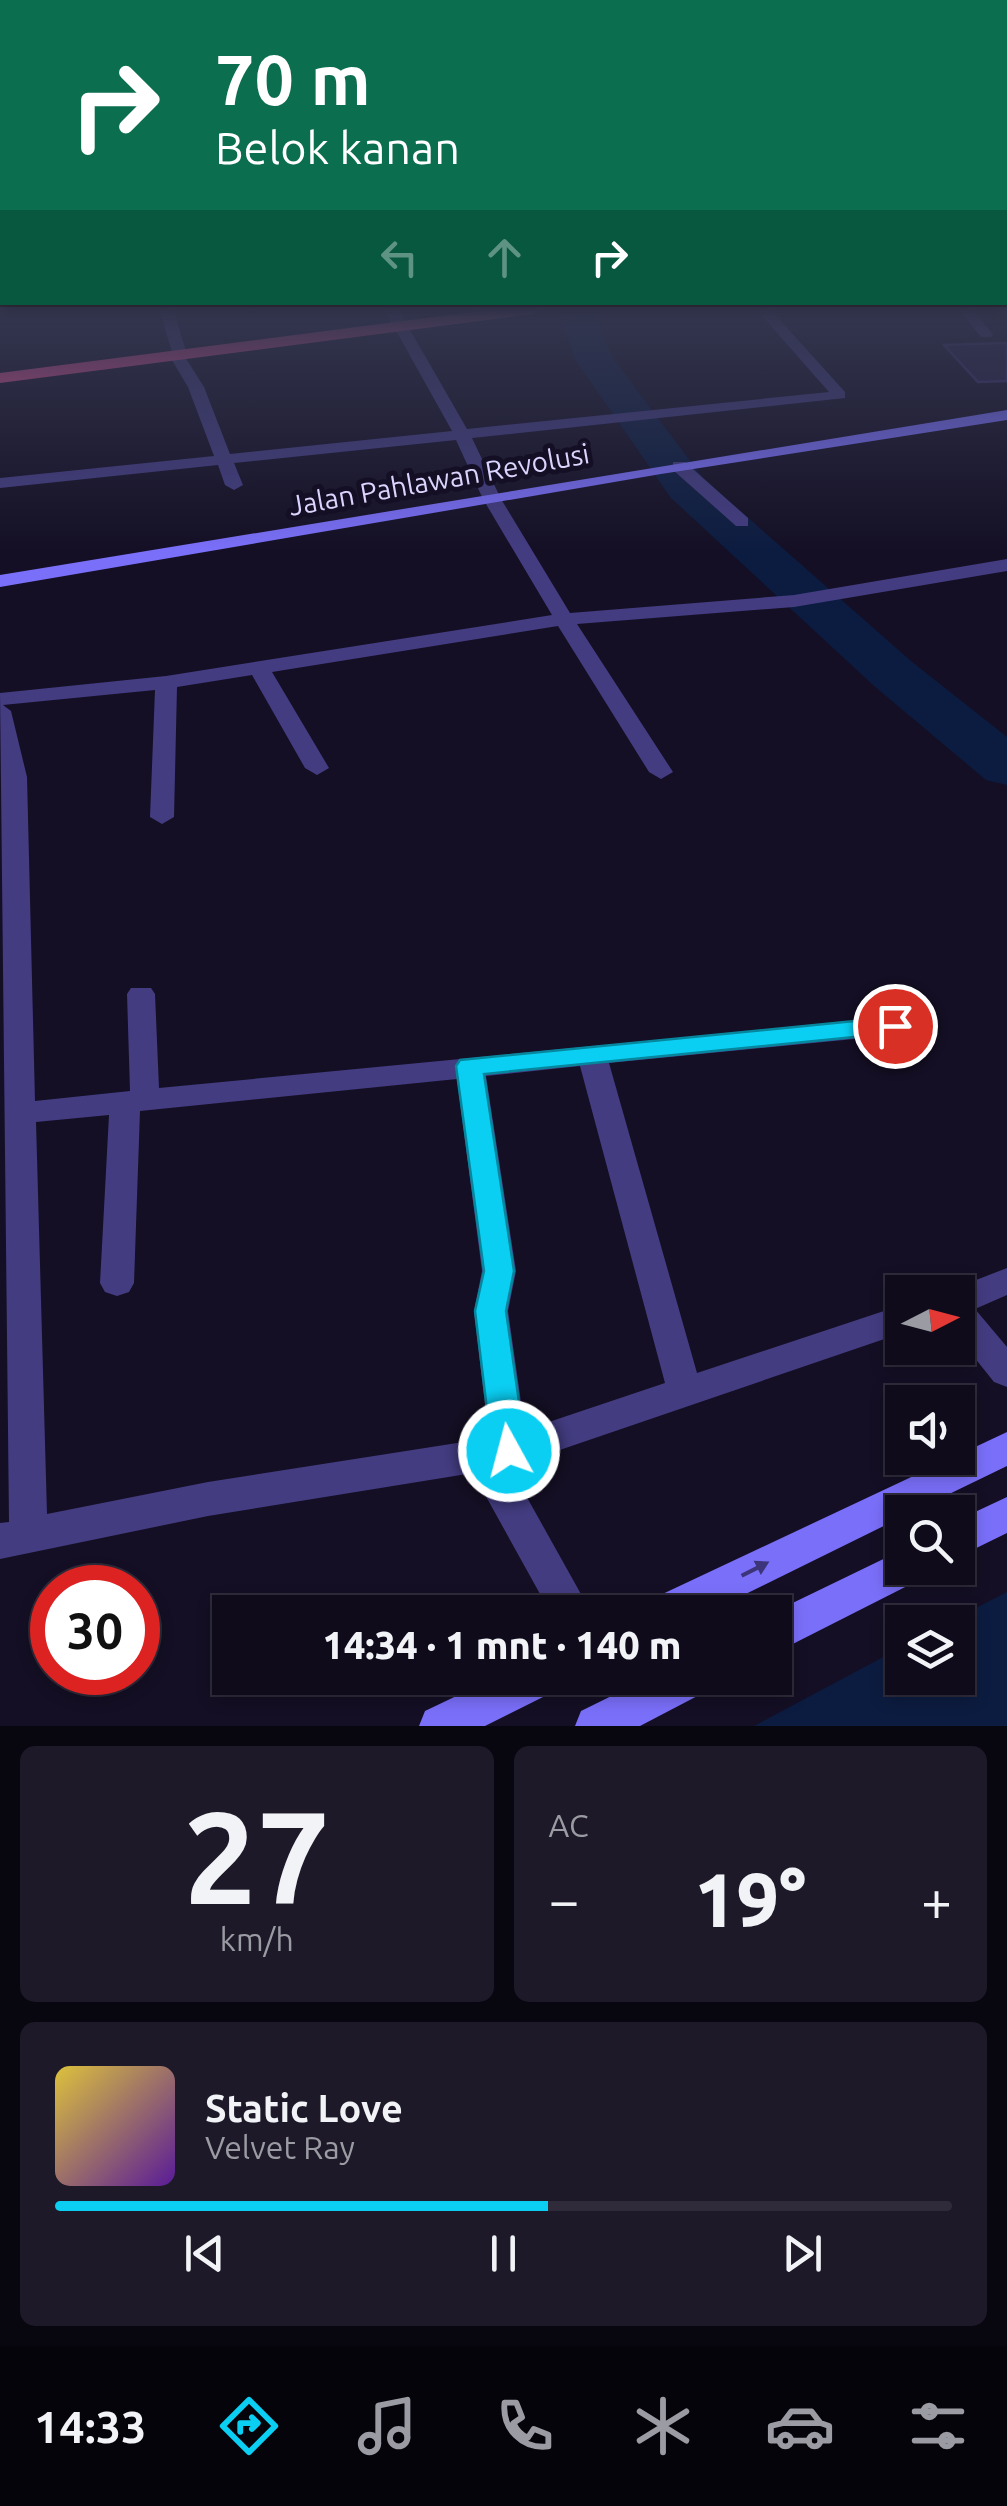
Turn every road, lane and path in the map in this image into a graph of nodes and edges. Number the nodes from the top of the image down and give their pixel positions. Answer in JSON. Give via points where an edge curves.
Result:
{"nodes":[{"id":1,"x":197,"y":390,"type":"edge"},
{"id":2,"x":436,"y":390,"type":"edge"},
{"id":3,"x":835,"y":390,"type":"edge"},
{"id":4,"x":1007,"y":415,"type":"edge"},
{"id":5,"x":462,"y":435,"type":"junction"},
{"id":6,"x":223,"y":460,"type":"junction"},
{"id":7,"x":671,"y":467,"type":"junction"},
{"id":8,"x":0,"y":482,"type":"edge"},
{"id":9,"x":234,"y":485,"type":"dead end"},
{"id":10,"x":492,"y":499,"type":"junction"},
{"id":11,"x":742,"y":522,"type":"dead end"},
{"id":12,"x":1007,"y":565,"type":"edge"},
{"id":13,"x":0,"y":582,"type":"edge"},
{"id":14,"x":564,"y":619,"type":"junction"},
{"id":15,"x":260,"y":668,"type":"junction"},
{"id":16,"x":166,"y":682,"type":"junction"},
{"id":17,"x":0,"y":699,"type":"edge"},
{"id":18,"x":0,"y":711,"type":"edge"},
{"id":19,"x":317,"y":768,"type":"dead end"},
{"id":20,"x":661,"y":772,"type":"dead end"},
{"id":21,"x":162,"y":817,"type":"dead end"},
{"id":22,"x":142,"y":994,"type":"dead end"},
{"id":23,"x":895,"y":1026,"type":"dead end"},
{"id":24,"x":592,"y":1055,"type":"junction"},
{"id":25,"x":470,"y":1066,"type":"junction"},
{"id":26,"x":135,"y":1101,"type":"junction"},
{"id":27,"x":21,"y":1113,"type":"junction"},
{"id":28,"x":1007,"y":1281,"type":"edge"},
{"id":29,"x":116,"y":1283,"type":"dead end"},
{"id":30,"x":975,"y":1294,"type":"edge"},
{"id":31,"x":885,"y":1324,"type":"edge"},
{"id":32,"x":975,"y":1334,"type":"edge"},
{"id":33,"x":1007,"y":1372,"type":"edge"},
{"id":34,"x":684,"y":1389,"type":"junction"},
{"id":35,"x":1007,"y":1448,"type":"edge"},
{"id":36,"x":497,"y":1462,"type":"junction"},
{"id":37,"x":1007,"y":1514,"type":"edge"},
{"id":38,"x":975,"y":1530,"type":"edge"},
{"id":39,"x":14,"y":1537,"type":"edge"},
{"id":40,"x":885,"y":1577,"type":"edge"},
{"id":41,"x":563,"y":1595,"type":"edge"},
{"id":42,"x":703,"y":1595,"type":"edge"},
{"id":43,"x":792,"y":1625,"type":"edge"},
{"id":44,"x":503,"y":1695,"type":"edge"},
{"id":45,"x":657,"y":1695,"type":"edge"},
{"id":46,"x":440,"y":1726,"type":"edge"},
{"id":47,"x":596,"y":1726,"type":"edge"}],
"edges":[{"from":1,"to":6,"type":"street"},
{"from":2,"to":5,"type":"street"},
{"from":3,"to":5,"type":"street","via":[[840,395]]},
{"from":4,"to":7,"type":"street","name":"Jalan Pahlawan Revolusi"},
{"from":5,"to":6,"type":"street"},
{"from":5,"to":10,"type":"street"},
{"from":6,"to":8,"type":"street"},
{"from":6,"to":9,"type":"street"},
{"from":7,"to":10,"type":"street","name":"Jalan Pahlawan Revolusi"},
{"from":7,"to":11,"type":"street"},
{"from":10,"to":13,"type":"street","name":"Jalan Pahlawan Revolusi"},
{"from":10,"to":14,"type":"street"},
{"from":12,"to":14,"type":"street","via":[[794,601]]},
{"from":14,"to":15,"type":"street"},
{"from":14,"to":20,"type":"street"},
{"from":15,"to":16,"type":"street"},
{"from":15,"to":19,"type":"street"},
{"from":16,"to":17,"type":"street"},
{"from":16,"to":21,"type":"street"},
{"from":18,"to":27,"type":"street","via":[[16,777]]},
{"from":22,"to":26,"type":"street"},
{"from":23,"to":24,"type":"street"},
{"from":24,"to":25,"type":"street"},
{"from":24,"to":34,"type":"street"},
{"from":25,"to":26,"type":"street"},
{"from":25,"to":36,"type":"street","via":[[499,1271],[491,1311]]},
{"from":26,"to":27,"type":"street"},
{"from":26,"to":29,"type":"street"},
{"from":27,"to":39,"type":"street"},
{"from":28,"to":30,"type":"street"},
{"from":31,"to":34,"type":"street"},
{"from":32,"to":33,"type":"street"},
{"from":34,"to":36,"type":"street"},
{"from":42,"to":35,"type":"street","one_way":true},
{"from":36,"to":39,"type":"street","via":[[208,1499]]},
{"from":36,"to":41,"type":"street"},
{"from":37,"to":38,"type":"street"},
{"from":40,"to":43,"type":"street"},
{"from":44,"to":46,"type":"street"},
{"from":45,"to":47,"type":"street"}]}
